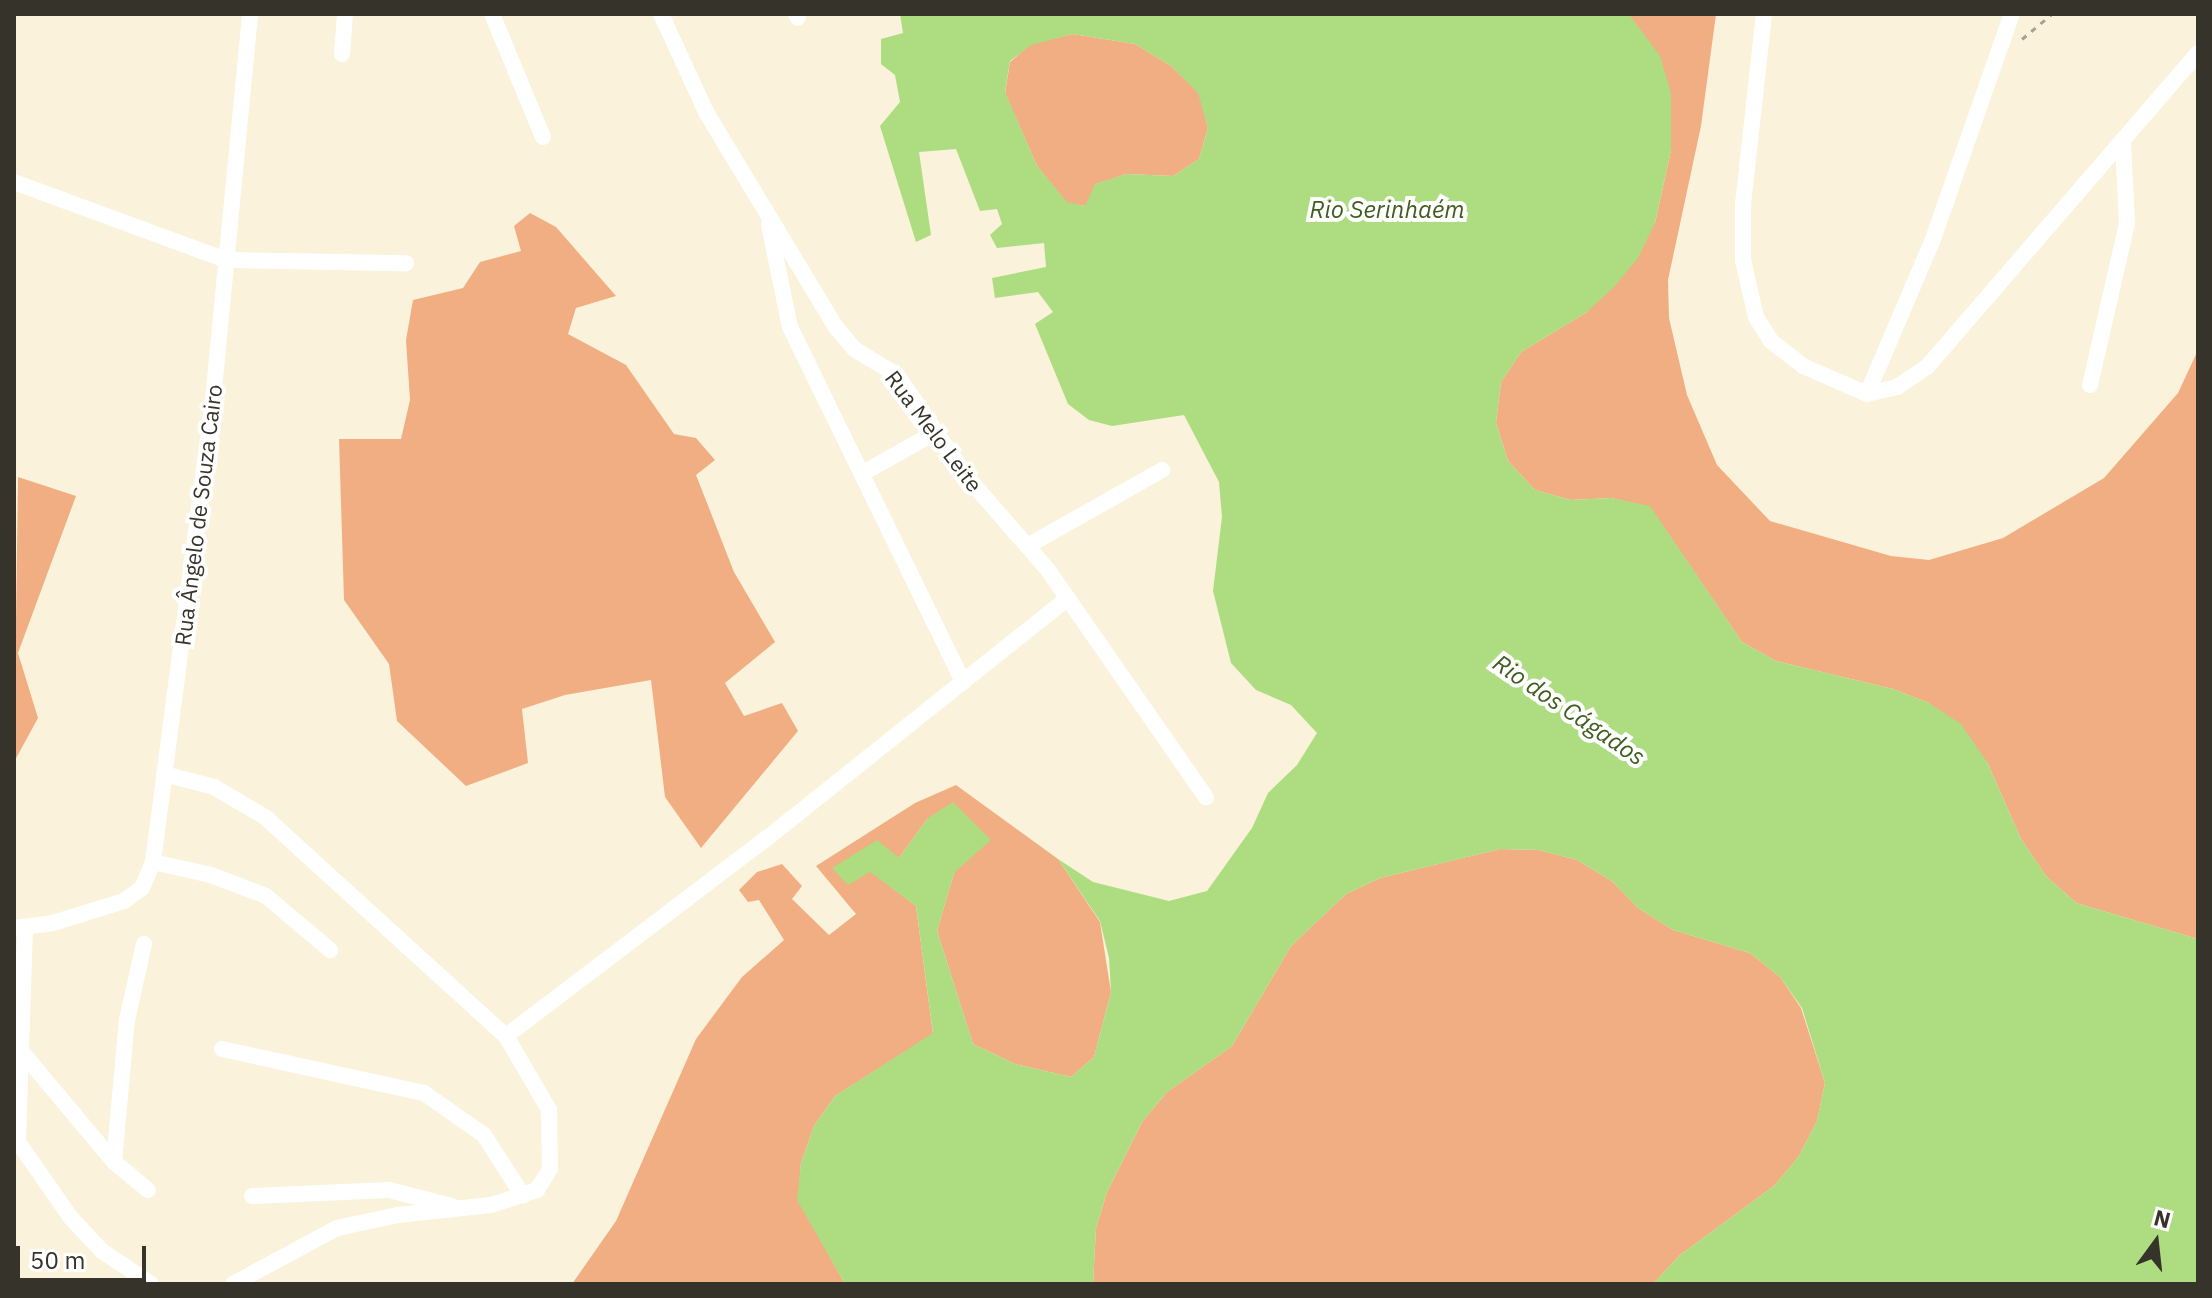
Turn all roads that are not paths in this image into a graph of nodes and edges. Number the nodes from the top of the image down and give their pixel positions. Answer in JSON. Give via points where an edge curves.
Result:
{"nodes":[{"id":1,"x":250,"y":14,"type":"edge"},
{"id":2,"x":345,"y":14,"type":"edge"},
{"id":3,"x":492,"y":14,"type":"edge"},
{"id":4,"x":661,"y":14,"type":"edge"},
{"id":5,"x":1764,"y":14,"type":"edge"},
{"id":6,"x":2012,"y":14,"type":"edge"},
{"id":7,"x":2198,"y":53,"type":"edge"},
{"id":8,"x":342,"y":54,"type":"dead end"},
{"id":9,"x":543,"y":137,"type":"dead end"},
{"id":10,"x":2123,"y":145,"type":"junction"},
{"id":11,"x":15,"y":185,"type":"edge"},
{"id":12,"x":768,"y":220,"type":"junction"},
{"id":13,"x":226,"y":260,"type":"junction"},
{"id":14,"x":406,"y":263,"type":"dead end"},
{"id":15,"x":2090,"y":385,"type":"dead end"},
{"id":16,"x":1867,"y":394,"type":"junction"},
{"id":17,"x":934,"y":433,"type":"junction"},
{"id":18,"x":1162,"y":470,"type":"dead end"},
{"id":19,"x":863,"y":473,"type":"junction"},
{"id":20,"x":1029,"y":545,"type":"junction"},
{"id":21,"x":1068,"y":598,"type":"junction"},
{"id":22,"x":963,"y":682,"type":"junction"},
{"id":23,"x":164,"y":774,"type":"junction"},
{"id":24,"x":1206,"y":797,"type":"dead end"},
{"id":25,"x":153,"y":862,"type":"junction"},
{"id":26,"x":19,"y":928,"type":"edge"},
{"id":27,"x":144,"y":944,"type":"dead end"},
{"id":28,"x":330,"y":950,"type":"dead end"},
{"id":29,"x":506,"y":1036,"type":"junction"},
{"id":30,"x":222,"y":1049,"type":"dead end"},
{"id":31,"x":21,"y":1051,"type":"junction"},
{"id":32,"x":16,"y":1140,"type":"edge"},
{"id":33,"x":114,"y":1162,"type":"junction"},
{"id":34,"x":148,"y":1190,"type":"dead end"},
{"id":35,"x":252,"y":1196,"type":"dead end"},
{"id":36,"x":523,"y":1196,"type":"junction"},
{"id":37,"x":460,"y":1208,"type":"junction"},
{"id":38,"x":151,"y":1284,"type":"edge"},
{"id":39,"x":233,"y":1284,"type":"edge"}],
"edges":[{"from":1,"to":13,"type":"street","name":"Rua Ângelo de Souza Cairo"},
{"from":2,"to":8,"type":"street"},
{"from":3,"to":9,"type":"street"},
{"from":4,"to":12,"type":"street","name":"Rua Melo Leite","via":[[706,112]]},
{"from":5,"to":16,"type":"street","via":[[1743,204],[1743,260],[1756,317],[1771,341],[1803,366]]},
{"from":6,"to":16,"type":"street","via":[[1933,239]]},
{"from":7,"to":10,"type":"street"},
{"from":10,"to":15,"type":"street","via":[[2127,223]]},
{"from":10,"to":16,"type":"street","via":[[1927,367],[1897,387]]},
{"from":11,"to":13,"type":"street"},
{"from":12,"to":17,"type":"street","name":"Rua Melo Leite","via":[[846,342],[897,375]]},
{"from":12,"to":19,"type":"street","via":[[790,327]]},
{"from":13,"to":14,"type":"street"},
{"from":13,"to":23,"type":"street","name":"Rua Ângelo de Souza Cairo"},
{"from":17,"to":19,"type":"street"},
{"from":17,"to":20,"type":"street","name":"Rua Melo Leite"},
{"from":18,"to":20,"type":"street"},
{"from":19,"to":22,"type":"street"},
{"from":20,"to":21,"type":"street","name":"Rua Melo Leite"},
{"from":21,"to":22,"type":"street"},
{"from":21,"to":24,"type":"street","name":"Rua Melo Leite"},
{"from":22,"to":29,"type":"street"},
{"from":23,"to":25,"type":"street","name":"Rua Ângelo de Souza Cairo"},
{"from":23,"to":29,"type":"street","via":[[214,787],[265,817]]},
{"from":25,"to":26,"type":"street","name":"Rua Ângelo de Souza Cairo","via":[[142,888],[124,901]]},
{"from":25,"to":28,"type":"street","via":[[211,875],[266,896]]},
{"from":26,"to":31,"type":"street"},
{"from":27,"to":33,"type":"street","via":[[127,1020]]},
{"from":29,"to":36,"type":"street","via":[[549,1110],[552,1133],[547,1177]]},
{"from":30,"to":36,"type":"street","via":[[394,1084],[434,1098],[484,1135]]},
{"from":31,"to":32,"type":"street"},
{"from":31,"to":33,"type":"street"},
{"from":32,"to":38,"type":"street","via":[[102,1251]]},
{"from":33,"to":34,"type":"street"},
{"from":35,"to":37,"type":"street","via":[[389,1190]]},
{"from":36,"to":37,"type":"street"},
{"from":37,"to":39,"type":"street","via":[[337,1228]]}]}
